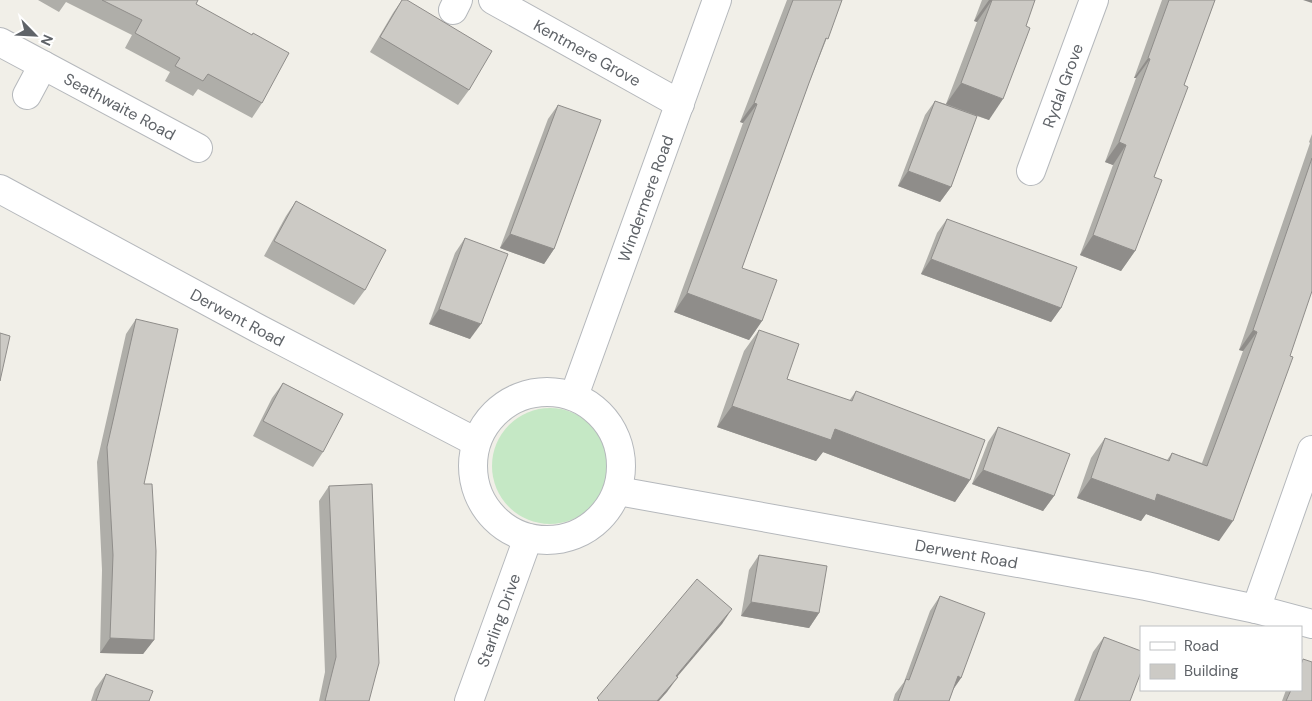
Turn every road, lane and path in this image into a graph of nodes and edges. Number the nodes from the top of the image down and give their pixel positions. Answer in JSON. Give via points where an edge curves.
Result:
{"nodes":[{"id":1,"x":493,"y":0,"type":"edge"},
{"id":2,"x":717,"y":0,"type":"edge"},
{"id":3,"x":1094,"y":0,"type":"edge"},
{"id":4,"x":0,"y":42,"type":"edge"},
{"id":5,"x":43,"y":65,"type":"junction"},
{"id":6,"x":27,"y":95,"type":"dead end"},
{"id":7,"x":680,"y":104,"type":"junction"},
{"id":8,"x":198,"y":148,"type":"dead end"},
{"id":9,"x":1031,"y":171,"type":"dead end"},
{"id":10,"x":0,"y":189,"type":"edge"},
{"id":11,"x":574,"y":396,"type":"junction"},
{"id":12,"x":476,"y":442,"type":"junction"},
{"id":13,"x":1312,"y":450,"type":"edge"},
{"id":14,"x":618,"y":491,"type":"junction"},
{"id":15,"x":528,"y":538,"type":"junction"},
{"id":16,"x":1256,"y":609,"type":"junction"},
{"id":17,"x":1312,"y":624,"type":"edge"},
{"id":18,"x":469,"y":701,"type":"edge"}],
"edges":[{"from":1,"to":7,"type":"street","name":"Kentmere Grove"},
{"from":2,"to":7,"type":"street","name":"Windermere Road"},
{"from":3,"to":9,"type":"street","name":"Rydal Grove"},
{"from":4,"to":5,"type":"street","name":"Seathwaite Road"},
{"from":5,"to":6,"type":"street"},
{"from":5,"to":8,"type":"street","name":"Seathwaite Road"},
{"from":7,"to":11,"type":"street","name":"Windermere Road"},
{"from":10,"to":12,"type":"street","name":"Derwent Road"},
{"from":11,"to":12,"type":"street","via":[[551,392],[527,394],[505,404],[488,421]]},
{"from":11,"to":14,"type":"street","via":[[594,408],[610,425],[619,446],[622,469]]},
{"from":12,"to":15,"type":"street","via":[[473,466],[477,490],[488,511],[505,528]]},
{"from":13,"to":16,"type":"street"},
{"from":14,"to":15,"type":"street","via":[[607,511],[591,527],[571,537],[550,541]]},
{"from":14,"to":16,"type":"street","name":"Derwent Road","via":[[1146,586]]},
{"from":15,"to":18,"type":"street","name":"Starling Drive"},
{"from":16,"to":17,"type":"street","name":"Derwent Road"}]}
